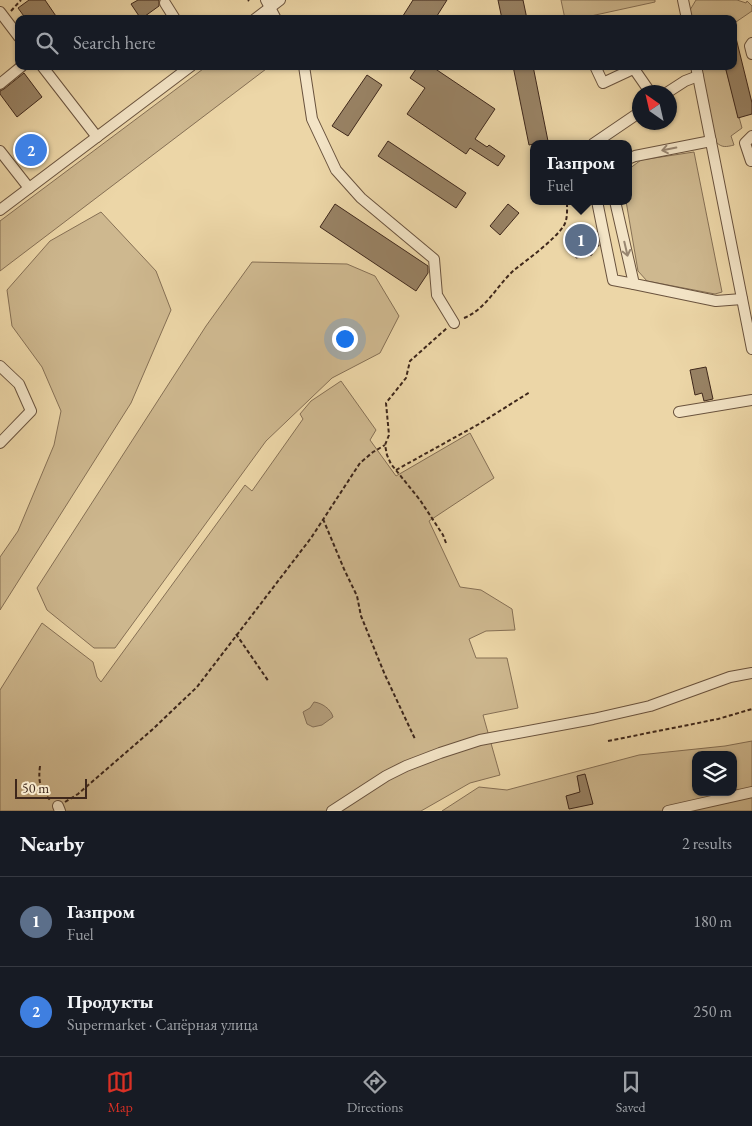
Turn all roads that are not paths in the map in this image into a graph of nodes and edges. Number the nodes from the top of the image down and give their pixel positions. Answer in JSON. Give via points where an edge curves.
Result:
{"nodes":[{"id":1,"x":280,"y":0,"type":"edge"},
{"id":2,"x":683,"y":0,"type":"edge"},
{"id":3,"x":165,"y":2,"type":"dead end"},
{"id":4,"x":268,"y":4,"type":"edge"},
{"id":5,"x":2,"y":15,"type":"edge"},
{"id":6,"x":173,"y":15,"type":"edge"},
{"id":7,"x":258,"y":15,"type":"edge"},
{"id":8,"x":686,"y":15,"type":"edge"},
{"id":9,"x":15,"y":31,"type":"edge"},
{"id":10,"x":752,"y":43,"type":"edge"},
{"id":11,"x":752,"y":54,"type":"edge"},
{"id":12,"x":17,"y":70,"type":"edge"},
{"id":13,"x":45,"y":70,"type":"edge"},
{"id":14,"x":186,"y":70,"type":"edge"},
{"id":15,"x":305,"y":70,"type":"edge"},
{"id":16,"x":597,"y":70,"type":"edge"},
{"id":17,"x":627,"y":70,"type":"edge"},
{"id":18,"x":635,"y":70,"type":"edge"},
{"id":19,"x":697,"y":71,"type":"edge"},
{"id":20,"x":0,"y":84,"type":"edge"},
{"id":21,"x":645,"y":85,"type":"edge"},
{"id":22,"x":677,"y":86,"type":"edge"},
{"id":23,"x":632,"y":117,"type":"edge"},
{"id":24,"x":752,"y":136,"type":"edge"},
{"id":25,"x":97,"y":137,"type":"junction"},
{"id":26,"x":599,"y":140,"type":"edge"},
{"id":27,"x":711,"y":141,"type":"junction"},
{"id":28,"x":0,"y":150,"type":"edge"},
{"id":29,"x":632,"y":157,"type":"edge"},
{"id":30,"x":751,"y":161,"type":"edge"},
{"id":31,"x":29,"y":188,"type":"junction"},
{"id":32,"x":598,"y":205,"type":"edge"},
{"id":33,"x":616,"y":205,"type":"edge"},
{"id":34,"x":0,"y":210,"type":"edge"},
{"id":35,"x":634,"y":284,"type":"junction"},
{"id":36,"x":742,"y":300,"type":"junction"},
{"id":37,"x":454,"y":323,"type":"road end"},
{"id":38,"x":752,"y":349,"type":"edge"},
{"id":39,"x":0,"y":366,"type":"edge"},
{"id":40,"x":752,"y":400,"type":"edge"},
{"id":41,"x":679,"y":412,"type":"dead end"},
{"id":42,"x":0,"y":443,"type":"edge"},
{"id":43,"x":752,"y":673,"type":"edge"},
{"id":44,"x":752,"y":792,"type":"edge"},
{"id":45,"x":334,"y":811,"type":"edge"},
{"id":46,"x":668,"y":811,"type":"edge"}],
"edges":[{"from":1,"to":4,"type":"street"},
{"from":2,"to":8,"type":"street"},
{"from":3,"to":6,"type":"street"},
{"from":4,"to":7,"type":"street"},
{"from":5,"to":9,"type":"street"},
{"from":10,"to":11,"type":"street"},
{"from":12,"to":20,"type":"street"},
{"from":13,"to":25,"type":"street"},
{"from":14,"to":25,"type":"street"},
{"from":15,"to":37,"type":"street","via":[[312,119],[336,170],[360,198],[434,259],[437,295]]},
{"from":16,"to":17,"type":"street","via":[[603,83]]},
{"from":18,"to":21,"type":"street"},
{"from":19,"to":22,"type":"street"},
{"from":19,"to":27,"type":"street"},
{"from":23,"to":26,"type":"street"},
{"from":24,"to":30,"type":"street","via":[[744,143]]},
{"from":25,"to":31,"type":"street"},
{"from":27,"to":29,"type":"street","one_way":true},
{"from":27,"to":36,"type":"street"},
{"from":28,"to":31,"type":"street"},
{"from":31,"to":34,"type":"street"},
{"from":32,"to":35,"type":"street","via":[[613,280]]},
{"from":33,"to":35,"type":"street","one_way":true},
{"from":35,"to":36,"type":"street","via":[[716,301]]},
{"from":36,"to":38,"type":"street"},
{"from":39,"to":42,"type":"street","via":[[18,384],[31,411]]},
{"from":40,"to":41,"type":"street"},
{"from":43,"to":45,"type":"street","via":[[650,706],[464,745],[386,776]]},
{"from":44,"to":46,"type":"street"}]}
